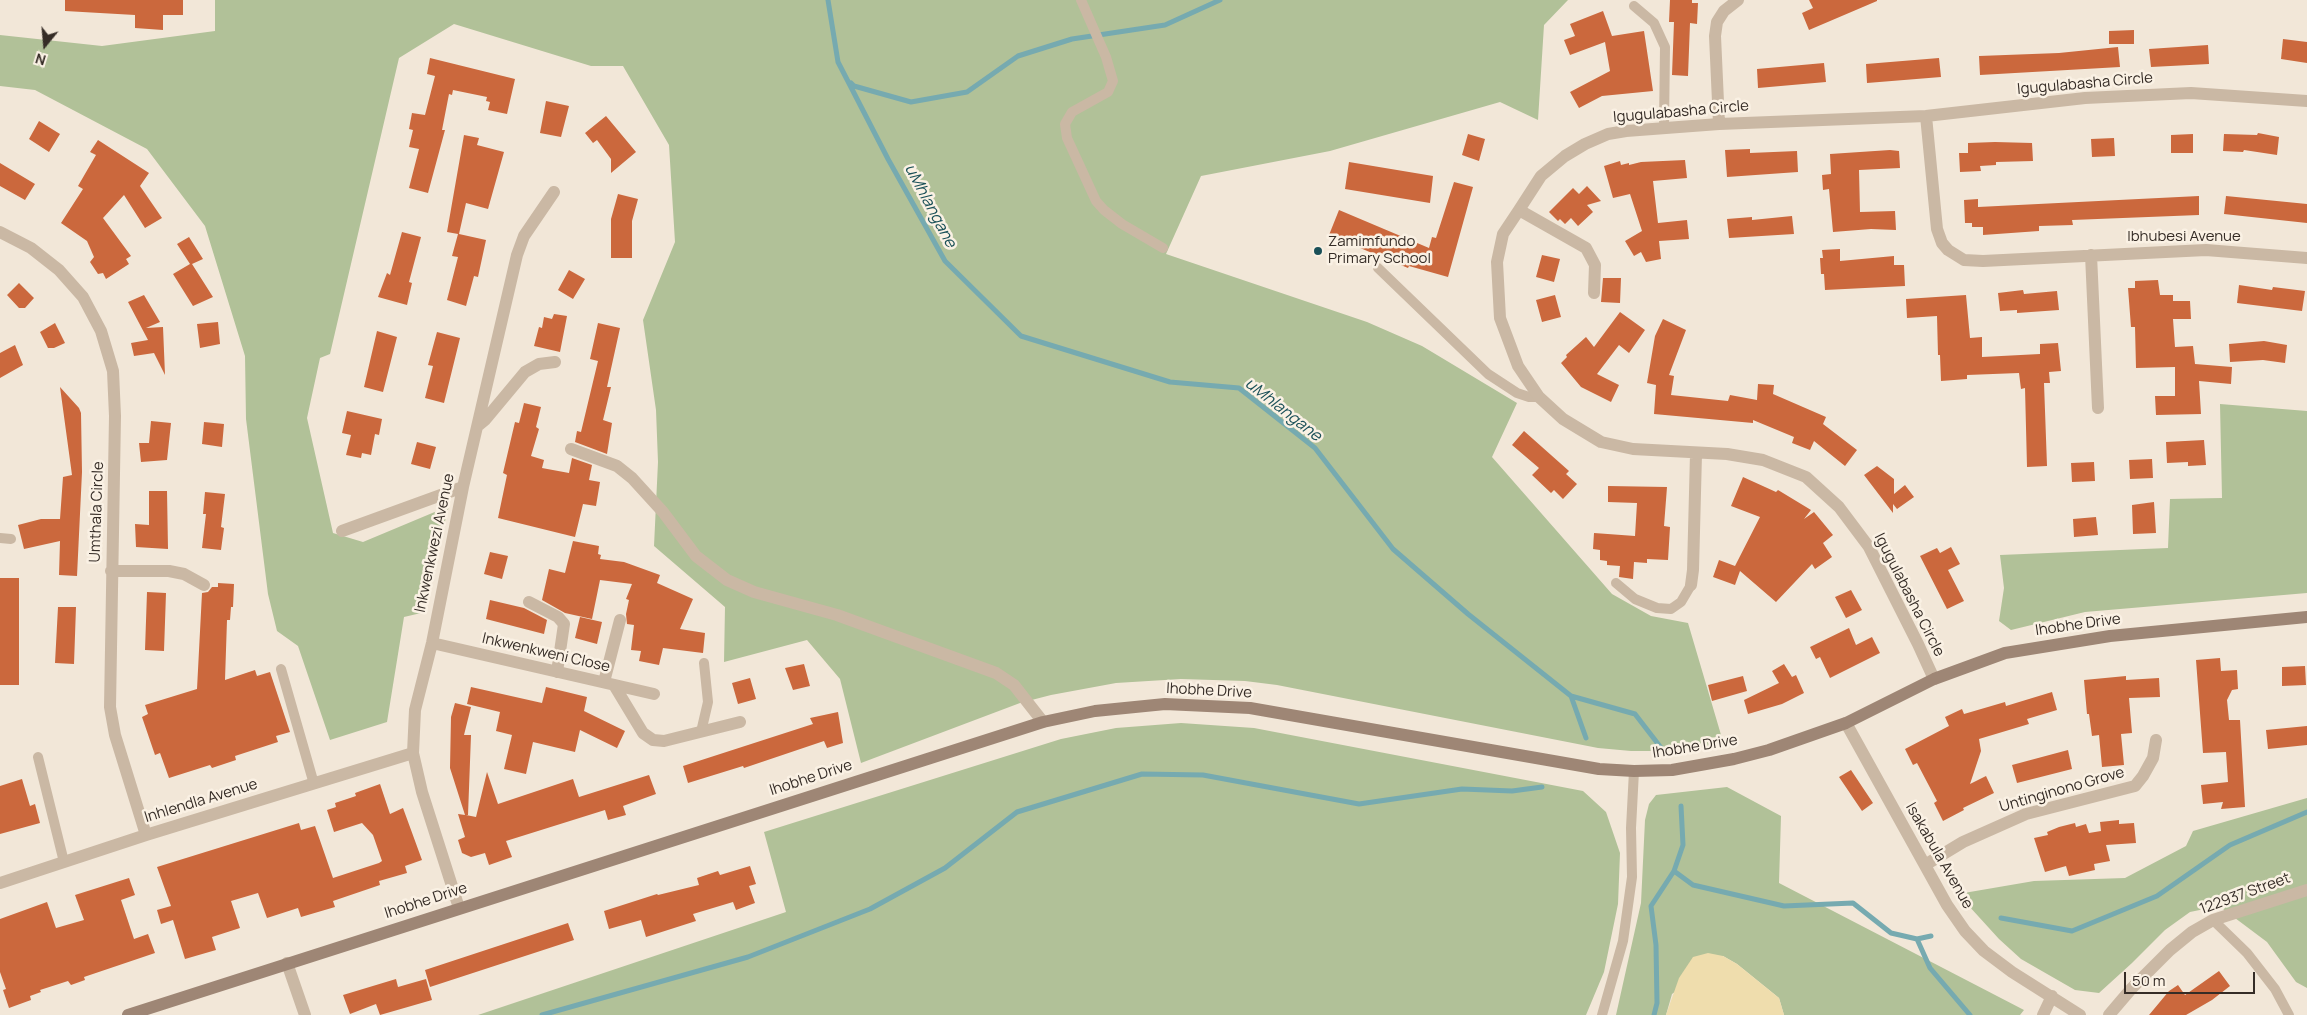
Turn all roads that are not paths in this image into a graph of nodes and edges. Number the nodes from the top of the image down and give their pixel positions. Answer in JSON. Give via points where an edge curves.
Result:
{"nodes":[{"id":1,"x":1082,"y":0,"type":"edge"},
{"id":2,"x":1738,"y":0,"type":"edge"},
{"id":3,"x":1634,"y":6,"type":"dead end"},
{"id":4,"x":2307,"y":101,"type":"edge"},
{"id":5,"x":1926,"y":116,"type":"junction"},
{"id":6,"x":1719,"y":124,"type":"junction"},
{"id":7,"x":1664,"y":127,"type":"junction"},
{"id":8,"x":554,"y":192,"type":"dead end"},
{"id":9,"x":1518,"y":210,"type":"junction"},
{"id":10,"x":0,"y":232,"type":"edge"},
{"id":11,"x":1164,"y":248,"type":"dead end"},
{"id":12,"x":2091,"y":255,"type":"junction"},
{"id":13,"x":2307,"y":258,"type":"edge"},
{"id":14,"x":1378,"y":268,"type":"dead end"},
{"id":15,"x":1594,"y":293,"type":"dead end"},
{"id":16,"x":555,"y":362,"type":"dead end"},
{"id":17,"x":1539,"y":397,"type":"junction"},
{"id":18,"x":2098,"y":408,"type":"dead end"},
{"id":19,"x":479,"y":425,"type":"junction"},
{"id":20,"x":571,"y":449,"type":"dead end"},
{"id":21,"x":1696,"y":454,"type":"junction"},
{"id":22,"x":463,"y":487,"type":"junction"},
{"id":23,"x":342,"y":531,"type":"dead end"},
{"id":24,"x":0,"y":538,"type":"edge"},
{"id":25,"x":11,"y":538,"type":"dead end"},
{"id":26,"x":111,"y":571,"type":"junction"},
{"id":27,"x":1616,"y":583,"type":"dead end"},
{"id":28,"x":204,"y":585,"type":"dead end"},
{"id":29,"x":1690,"y":585,"type":"joint"},
{"id":30,"x":529,"y":602,"type":"dead end"},
{"id":31,"x":2307,"y":617,"type":"edge"},
{"id":32,"x":620,"y":620,"type":"dead end"},
{"id":33,"x":432,"y":643,"type":"junction"},
{"id":34,"x":704,"y":663,"type":"dead end"},
{"id":35,"x":282,"y":669,"type":"dead end"},
{"id":36,"x":557,"y":672,"type":"junction"},
{"id":37,"x":1934,"y":680,"type":"junction"},
{"id":38,"x":609,"y":684,"type":"junction"},
{"id":39,"x":654,"y":694,"type":"dead end"},
{"id":40,"x":740,"y":722,"type":"dead end"},
{"id":41,"x":1043,"y":722,"type":"junction"},
{"id":42,"x":1846,"y":723,"type":"junction"},
{"id":43,"x":701,"y":732,"type":"junction"},
{"id":44,"x":2156,"y":740,"type":"dead end"},
{"id":45,"x":413,"y":753,"type":"junction"},
{"id":46,"x":38,"y":757,"type":"dead end"},
{"id":47,"x":1634,"y":772,"type":"junction"},
{"id":48,"x":314,"y":784,"type":"junction"},
{"id":49,"x":146,"y":835,"type":"junction"},
{"id":50,"x":64,"y":862,"type":"junction"},
{"id":51,"x":1925,"y":865,"type":"junction"},
{"id":52,"x":0,"y":883,"type":"edge"},
{"id":53,"x":2307,"y":890,"type":"edge"},
{"id":54,"x":460,"y":908,"type":"junction"},
{"id":55,"x":2213,"y":920,"type":"junction"},
{"id":56,"x":287,"y":963,"type":"junction"},
{"id":57,"x":2052,"y":996,"type":"junction"},
{"id":58,"x":128,"y":1015,"type":"edge"},
{"id":59,"x":305,"y":1015,"type":"edge"},
{"id":60,"x":1602,"y":1015,"type":"edge"},
{"id":61,"x":2044,"y":1015,"type":"edge"},
{"id":62,"x":2080,"y":1015,"type":"edge"},
{"id":63,"x":2109,"y":1015,"type":"edge"},
{"id":64,"x":2289,"y":1015,"type":"edge"}],
"edges":[{"from":1,"to":11,"type":"lane","via":[[1113,81],[1105,94],[1072,112],[1067,118],[1065,132],[1096,201],[1122,224]]},
{"from":2,"to":6,"type":"street","via":[[1724,11],[1717,22]]},
{"from":3,"to":7,"type":"lane","via":[[1654,23],[1665,47]]},
{"from":4,"to":5,"type":"street","name":"Igugulabasha Circle","via":[[2182,93],[2085,98]]},
{"from":5,"to":6,"type":"street","name":"Igugulabasha Circle"},
{"from":5,"to":12,"type":"street","name":"Ibhubesi Avenue","via":[[1937,230],[1948,250],[1964,260],[1983,261]]},
{"from":6,"to":7,"type":"street","name":"Igugulabasha Circle"},
{"from":7,"to":9,"type":"street","name":"Igugulabasha Circle","via":[[1608,134],[1585,144],[1541,176]]},
{"from":8,"to":19,"type":"street","name":"Inkwenkwezi Avenue","via":[[524,236],[516,255]]},
{"from":9,"to":15,"type":"street","via":[[1588,251],[1596,270]]},
{"from":9,"to":17,"type":"street","name":"Igugulabasha Circle","via":[[1503,234],[1497,262],[1500,318],[1518,366]]},
{"from":10,"to":26,"type":"street","name":"Umthala Circle","via":[[31,248],[59,270],[83,298],[101,331],[112,371],[115,416]]},
{"from":12,"to":13,"type":"street","name":"Ibhubesi Avenue","via":[[2206,250]]},
{"from":12,"to":18,"type":"street"},
{"from":14,"to":17,"type":"lane","via":[[1488,374],[1517,393]]},
{"from":16,"to":19,"type":"street","via":[[539,364],[525,372]]},
{"from":17,"to":21,"type":"street","name":"Igugulabasha Circle","via":[[1563,420],[1601,442],[1633,449]]},
{"from":19,"to":22,"type":"street","name":"Inkwenkwezi Avenue"},
{"from":20,"to":41,"type":"street","via":[[617,466],[663,512],[696,556],[736,586],[837,615],[996,673],[1014,685]]},
{"from":21,"to":29,"type":"street"},
{"from":21,"to":37,"type":"street","name":"Igugulabasha Circle","via":[[1727,454],[1763,460],[1806,477],[1822,489],[1840,507],[1869,547]]},
{"from":22,"to":23,"type":"street"},
{"from":22,"to":33,"type":"street","name":"Inkwenkwezi Avenue"},
{"from":24,"to":25,"type":"lane"},
{"from":26,"to":28,"type":"street","via":[[169,571],[187,575]]},
{"from":26,"to":49,"type":"street","name":"Umthala Circle","via":[[110,707],[115,735]]},
{"from":27,"to":29,"type":"lane","via":[[1635,599],[1658,608],[1671,609],[1681,602]]},
{"from":30,"to":36,"type":"street","via":[[558,616],[564,624]]},
{"from":31,"to":37,"type":"street","name":"Ihobhe Drive","via":[[2046,645],[2004,653]]},
{"from":32,"to":38,"type":"street"},
{"from":33,"to":36,"type":"street","name":"Inkwenkweni Close"},
{"from":33,"to":45,"type":"street","name":"Inkwenkwezi Avenue","via":[[415,710]]},
{"from":34,"to":43,"type":"lane","via":[[708,702]]},
{"from":35,"to":48,"type":"lane"},
{"from":36,"to":38,"type":"street","name":"Inkwenkweni Close"},
{"from":37,"to":42,"type":"street","name":"Ihobhe Drive"},
{"from":38,"to":39,"type":"street","name":"Inkwenkweni Close"},
{"from":38,"to":43,"type":"street","via":[[647,737],[664,741]]},
{"from":40,"to":43,"type":"street"},
{"from":41,"to":47,"type":"street","name":"Ihobhe Drive","via":[[1095,711],[1165,704],[1250,708],[1571,765]]},
{"from":41,"to":54,"type":"street","name":"Ihobhe Drive"},
{"from":42,"to":47,"type":"street","name":"Ihobhe Drive","via":[[1734,759],[1672,770]]},
{"from":42,"to":51,"type":"street","name":"Isakabula Avenue"},
{"from":44,"to":51,"type":"street","name":"Untinginono Grove","via":[[2153,758],[2135,786],[2026,814],[1963,842]]},
{"from":45,"to":48,"type":"street","name":"Inhlendla Avenue"},
{"from":45,"to":54,"type":"street","name":"Inkwenkwezi Avenue","via":[[422,792]]},
{"from":46,"to":50,"type":"lane"},
{"from":47,"to":60,"type":"lane","via":[[1632,877],[1623,941]]},
{"from":48,"to":49,"type":"street","name":"Inhlendla Avenue"},
{"from":49,"to":50,"type":"street","name":"Inhlendla Avenue"},
{"from":50,"to":52,"type":"street","name":"Inhlendla Avenue"},
{"from":51,"to":57,"type":"street","name":"Isakabula Avenue","via":[[1947,905],[1984,951]]},
{"from":53,"to":55,"type":"street","name":"122937 Street"},
{"from":54,"to":56,"type":"street","name":"Ihobhe Drive"},
{"from":55,"to":63,"type":"street","name":"122937 Street","via":[[2170,950]]},
{"from":55,"to":64,"type":"lane","via":[[2247,953],[2275,989]]},
{"from":56,"to":58,"type":"street","name":"Ihobhe Drive"},
{"from":56,"to":59,"type":"street"},
{"from":57,"to":61,"type":"street"},
{"from":57,"to":62,"type":"street","name":"Isakabula Avenue"}]}
